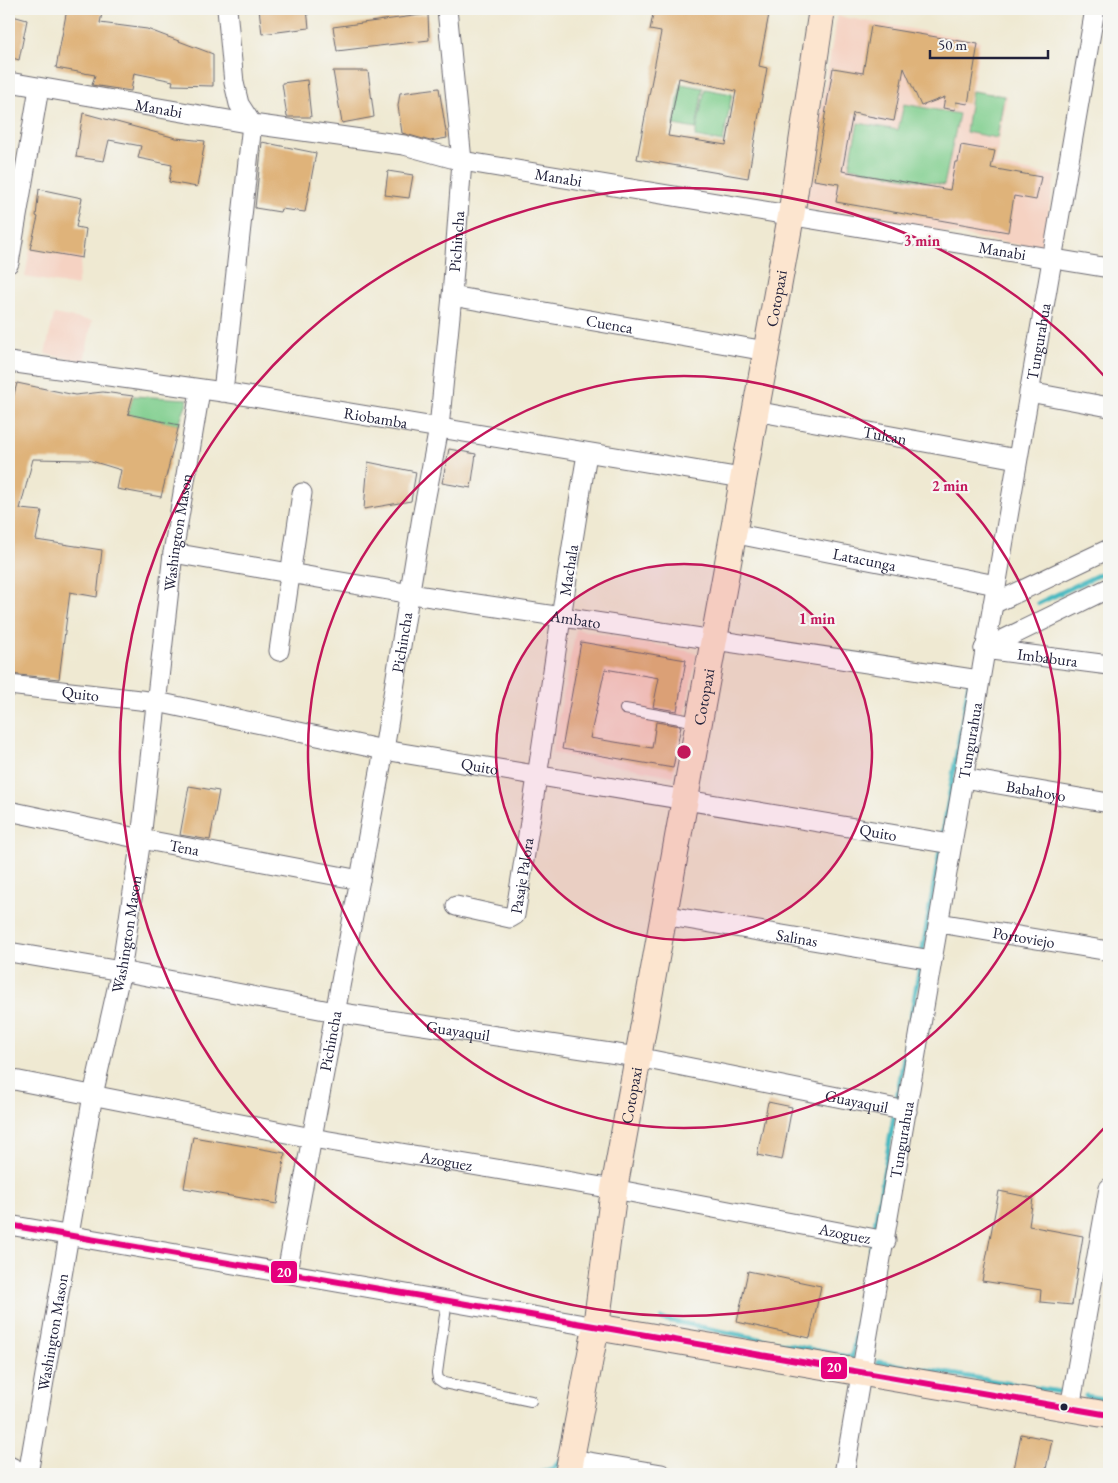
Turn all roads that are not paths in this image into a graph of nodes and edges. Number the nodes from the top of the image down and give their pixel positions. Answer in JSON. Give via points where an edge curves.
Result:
{"nodes":[{"id":1,"x":227,"y":9,"type":"edge"},
{"id":2,"x":447,"y":9,"type":"edge"},
{"id":3,"x":822,"y":9,"type":"edge"},
{"id":4,"x":1095,"y":9,"type":"edge"},
{"id":5,"x":9,"y":82,"type":"edge"},
{"id":6,"x":39,"y":88,"type":"junction"},
{"id":7,"x":252,"y":124,"type":"junction"},
{"id":8,"x":462,"y":161,"type":"junction"},
{"id":9,"x":791,"y":216,"type":"junction"},
{"id":10,"x":12,"y":227,"type":"edge"},
{"id":11,"x":1052,"y":258,"type":"junction"},
{"id":12,"x":9,"y":263,"type":"edge"},
{"id":13,"x":1109,"y":268,"type":"edge"},
{"id":14,"x":452,"y":296,"type":"junction"},
{"id":15,"x":766,"y":351,"type":"junction"},
{"id":16,"x":9,"y":362,"type":"edge"},
{"id":17,"x":200,"y":391,"type":"junction"},
{"id":18,"x":223,"y":392,"type":"junction"},
{"id":19,"x":1029,"y":392,"type":"junction"},
{"id":20,"x":1109,"y":407,"type":"edge"},
{"id":21,"x":755,"y":411,"type":"junction"},
{"id":22,"x":439,"y":428,"type":"junction"},
{"id":23,"x":587,"y":454,"type":"junction"},
{"id":24,"x":1017,"y":459,"type":"junction"},
{"id":25,"x":742,"y":478,"type":"junction"},
{"id":26,"x":302,"y":493,"type":"dead end"},
{"id":27,"x":732,"y":533,"type":"junction"},
{"id":28,"x":1109,"y":548,"type":"edge"},
{"id":29,"x":173,"y":553,"type":"junction"},
{"id":30,"x":290,"y":573,"type":"junction"},
{"id":31,"x":996,"y":585,"type":"junction"},
{"id":32,"x":1109,"y":588,"type":"edge"},
{"id":33,"x":411,"y":594,"type":"junction"},
{"id":34,"x":993,"y":604,"type":"junction"},
{"id":35,"x":560,"y":617,"type":"junction"},
{"id":36,"x":712,"y":639,"type":"junction"},
{"id":37,"x":984,"y":649,"type":"junction"},
{"id":38,"x":279,"y":651,"type":"dead end"},
{"id":39,"x":1109,"y":665,"type":"edge"},
{"id":40,"x":972,"y":679,"type":"junction"},
{"id":41,"x":9,"y":685,"type":"edge"},
{"id":42,"x":157,"y":702,"type":"junction"},
{"id":43,"x":625,"y":709,"type":"dead end"},
{"id":44,"x":698,"y":722,"type":"junction"},
{"id":45,"x":384,"y":750,"type":"junction"},
{"id":46,"x":539,"y":776,"type":"junction"},
{"id":47,"x":963,"y":778,"type":"junction"},
{"id":48,"x":684,"y":800,"type":"junction"},
{"id":49,"x":1109,"y":803,"type":"edge"},
{"id":50,"x":9,"y":811,"type":"edge"},
{"id":51,"x":141,"y":839,"type":"junction"},
{"id":52,"x":951,"y":844,"type":"junction"},
{"id":53,"x":360,"y":880,"type":"junction"},
{"id":54,"x":456,"y":906,"type":"dead end"},
{"id":55,"x":663,"y":915,"type":"junction"},
{"id":56,"x":938,"y":923,"type":"junction"},
{"id":57,"x":1109,"y":951,"type":"edge"},
{"id":58,"x":9,"y":952,"type":"edge"},
{"id":59,"x":932,"y":960,"type":"junction"},
{"id":60,"x":121,"y":971,"type":"junction"},
{"id":61,"x":335,"y":1012,"type":"junction"},
{"id":62,"x":637,"y":1057,"type":"junction"},
{"id":63,"x":9,"y":1079,"type":"edge"},
{"id":64,"x":93,"y":1095,"type":"junction"},
{"id":65,"x":906,"y":1110,"type":"junction"},
{"id":66,"x":312,"y":1138,"type":"junction"},
{"id":67,"x":1109,"y":1188,"type":"edge"},
{"id":68,"x":614,"y":1189,"type":"junction"},
{"id":69,"x":9,"y":1225,"type":"edge"},
{"id":70,"x":68,"y":1235,"type":"junction"},
{"id":71,"x":884,"y":1240,"type":"junction"},
{"id":72,"x":287,"y":1272,"type":"junction"},
{"id":73,"x":447,"y":1300,"type":"junction"},
{"id":74,"x":587,"y":1325,"type":"junction"},
{"id":75,"x":863,"y":1373,"type":"junction"},
{"id":76,"x":531,"y":1401,"type":"dead end"},
{"id":77,"x":1070,"y":1408,"type":"junction"},
{"id":78,"x":1109,"y":1415,"type":"edge"},
{"id":79,"x":9,"y":1466,"type":"edge"},
{"id":80,"x":570,"y":1467,"type":"edge"},
{"id":81,"x":27,"y":1474,"type":"edge"},
{"id":82,"x":662,"y":1474,"type":"edge"},
{"id":83,"x":844,"y":1474,"type":"edge"}],
"edges":[{"from":1,"to":7,"type":"street","via":[[234,82],[239,104]]},
{"from":2,"to":8,"type":"street","name":"Pichincha"},
{"from":3,"to":9,"type":"street","name":"Cotopaxi"},
{"from":4,"to":11,"type":"street","name":"Tungurahua"},
{"from":5,"to":6,"type":"street","name":"Manabi"},
{"from":6,"to":7,"type":"street","name":"Manabi"},
{"from":6,"to":10,"type":"street"},
{"from":7,"to":8,"type":"street","name":"Manabi","via":[[404,145]]},
{"from":7,"to":18,"type":"street"},
{"from":8,"to":9,"type":"street","name":"Manabi"},
{"from":8,"to":14,"type":"street","name":"Pichincha"},
{"from":9,"to":11,"type":"street","name":"Manabi"},
{"from":9,"to":15,"type":"street","name":"Cotopaxi"},
{"from":10,"to":12,"type":"street"},
{"from":11,"to":13,"type":"street","name":"Manabi"},
{"from":11,"to":19,"type":"street","name":"Tungurahua"},
{"from":14,"to":15,"type":"street","name":"Cuenca"},
{"from":14,"to":22,"type":"street","name":"Pichincha"},
{"from":15,"to":21,"type":"street","name":"Cotopaxi"},
{"from":16,"to":17,"type":"street","name":"Riobamba"},
{"from":17,"to":18,"type":"street","name":"Riobamba"},
{"from":17,"to":29,"type":"street","name":"Washington Mason"},
{"from":18,"to":22,"type":"street","name":"Riobamba"},
{"from":19,"to":20,"type":"street"},
{"from":19,"to":24,"type":"street","name":"Tungurahua"},
{"from":21,"to":24,"type":"street","name":"Tulcan"},
{"from":21,"to":25,"type":"street","name":"Cotopaxi"},
{"from":22,"to":23,"type":"street","name":"Riobamba"},
{"from":22,"to":33,"type":"street","name":"Pichincha"},
{"from":23,"to":25,"type":"street","name":"Riobamba"},
{"from":23,"to":35,"type":"street","name":"Machala"},
{"from":24,"to":31,"type":"street","name":"Tungurahua"},
{"from":25,"to":27,"type":"street","name":"Cotopaxi"},
{"from":26,"to":30,"type":"street"},
{"from":27,"to":31,"type":"street","name":"Latacunga"},
{"from":27,"to":36,"type":"street","name":"Cotopaxi"},
{"from":28,"to":34,"type":"street"},
{"from":29,"to":30,"type":"street","name":"Ambato"},
{"from":29,"to":42,"type":"street","name":"Washington Mason"},
{"from":30,"to":33,"type":"street","name":"Ambato"},
{"from":30,"to":38,"type":"street"},
{"from":31,"to":34,"type":"street","name":"Tungurahua"},
{"from":32,"to":37,"type":"street"},
{"from":33,"to":35,"type":"street","name":"Ambato"},
{"from":33,"to":45,"type":"street","name":"Pichincha"},
{"from":34,"to":37,"type":"street","name":"Tungurahua"},
{"from":35,"to":36,"type":"street","name":"Ambato"},
{"from":35,"to":46,"type":"street","name":"Machala"},
{"from":36,"to":40,"type":"street","name":"Ambato"},
{"from":36,"to":44,"type":"street","name":"Cotopaxi"},
{"from":37,"to":39,"type":"street","name":"Imbabura"},
{"from":37,"to":40,"type":"street","name":"Tungurahua"},
{"from":40,"to":47,"type":"street","name":"Tungurahua"},
{"from":41,"to":42,"type":"street","name":"Quito"},
{"from":42,"to":45,"type":"street","name":"Quito"},
{"from":42,"to":51,"type":"street","name":"Washington Mason"},
{"from":43,"to":44,"type":"lane"},
{"from":44,"to":48,"type":"street","name":"Cotopaxi"},
{"from":45,"to":46,"type":"street","name":"Quito"},
{"from":45,"to":53,"type":"street","name":"Pichincha"},
{"from":46,"to":48,"type":"street","name":"Quito"},
{"from":46,"to":54,"type":"street","name":"Pasaje Palora","via":[[515,915],[510,918]]},
{"from":47,"to":49,"type":"street","name":"Babahoyo"},
{"from":47,"to":52,"type":"street","name":"Tungurahua"},
{"from":48,"to":52,"type":"street","name":"Quito"},
{"from":48,"to":55,"type":"street","name":"Cotopaxi"},
{"from":50,"to":51,"type":"street","name":"Tena"},
{"from":51,"to":53,"type":"street","name":"Tena"},
{"from":51,"to":60,"type":"street","name":"Washington Mason"},
{"from":52,"to":56,"type":"street","name":"Tungurahua"},
{"from":53,"to":61,"type":"street","name":"Pichincha"},
{"from":55,"to":59,"type":"street","name":"Salinas"},
{"from":55,"to":62,"type":"street","name":"Cotopaxi"},
{"from":56,"to":57,"type":"street","name":"Portoviejo"},
{"from":56,"to":59,"type":"street","name":"Tungurahua"},
{"from":58,"to":60,"type":"street","name":"Guayaquil"},
{"from":59,"to":65,"type":"street","name":"Tungurahua"},
{"from":60,"to":61,"type":"street","name":"Guayaquil"},
{"from":60,"to":64,"type":"street","name":"Washington Mason"},
{"from":61,"to":62,"type":"street","name":"Guayaquil"},
{"from":61,"to":66,"type":"street","name":"Pichincha"},
{"from":62,"to":65,"type":"street","name":"Guayaquil"},
{"from":62,"to":68,"type":"street","name":"Cotopaxi"},
{"from":63,"to":64,"type":"street","name":"Azoguez"},
{"from":64,"to":66,"type":"street","name":"Azoguez"},
{"from":64,"to":70,"type":"street","name":"Washington Mason"},
{"from":65,"to":71,"type":"street","name":"Tungurahua"},
{"from":66,"to":68,"type":"street","name":"Azoguez"},
{"from":66,"to":72,"type":"street","name":"Pichincha"},
{"from":67,"to":77,"type":"street"},
{"from":68,"to":71,"type":"street","name":"Azoguez"},
{"from":68,"to":74,"type":"street","name":"Cotopaxi"},
{"from":69,"to":70,"type":"street"},
{"from":70,"to":72,"type":"street"},
{"from":70,"to":81,"type":"street","name":"Washington Mason"},
{"from":71,"to":75,"type":"street","name":"Tungurahua"},
{"from":72,"to":73,"type":"street"},
{"from":73,"to":74,"type":"street"},
{"from":73,"to":76,"type":"lane","via":[[438,1379],[444,1383]]},
{"from":74,"to":75,"type":"street"},
{"from":74,"to":80,"type":"street","name":"Cotopaxi"},
{"from":75,"to":77,"type":"street"},
{"from":75,"to":83,"type":"street","name":"Tungurahua"},
{"from":77,"to":78,"type":"street"},
{"from":79,"to":81,"type":"street"},
{"from":80,"to":82,"type":"street"}]}
